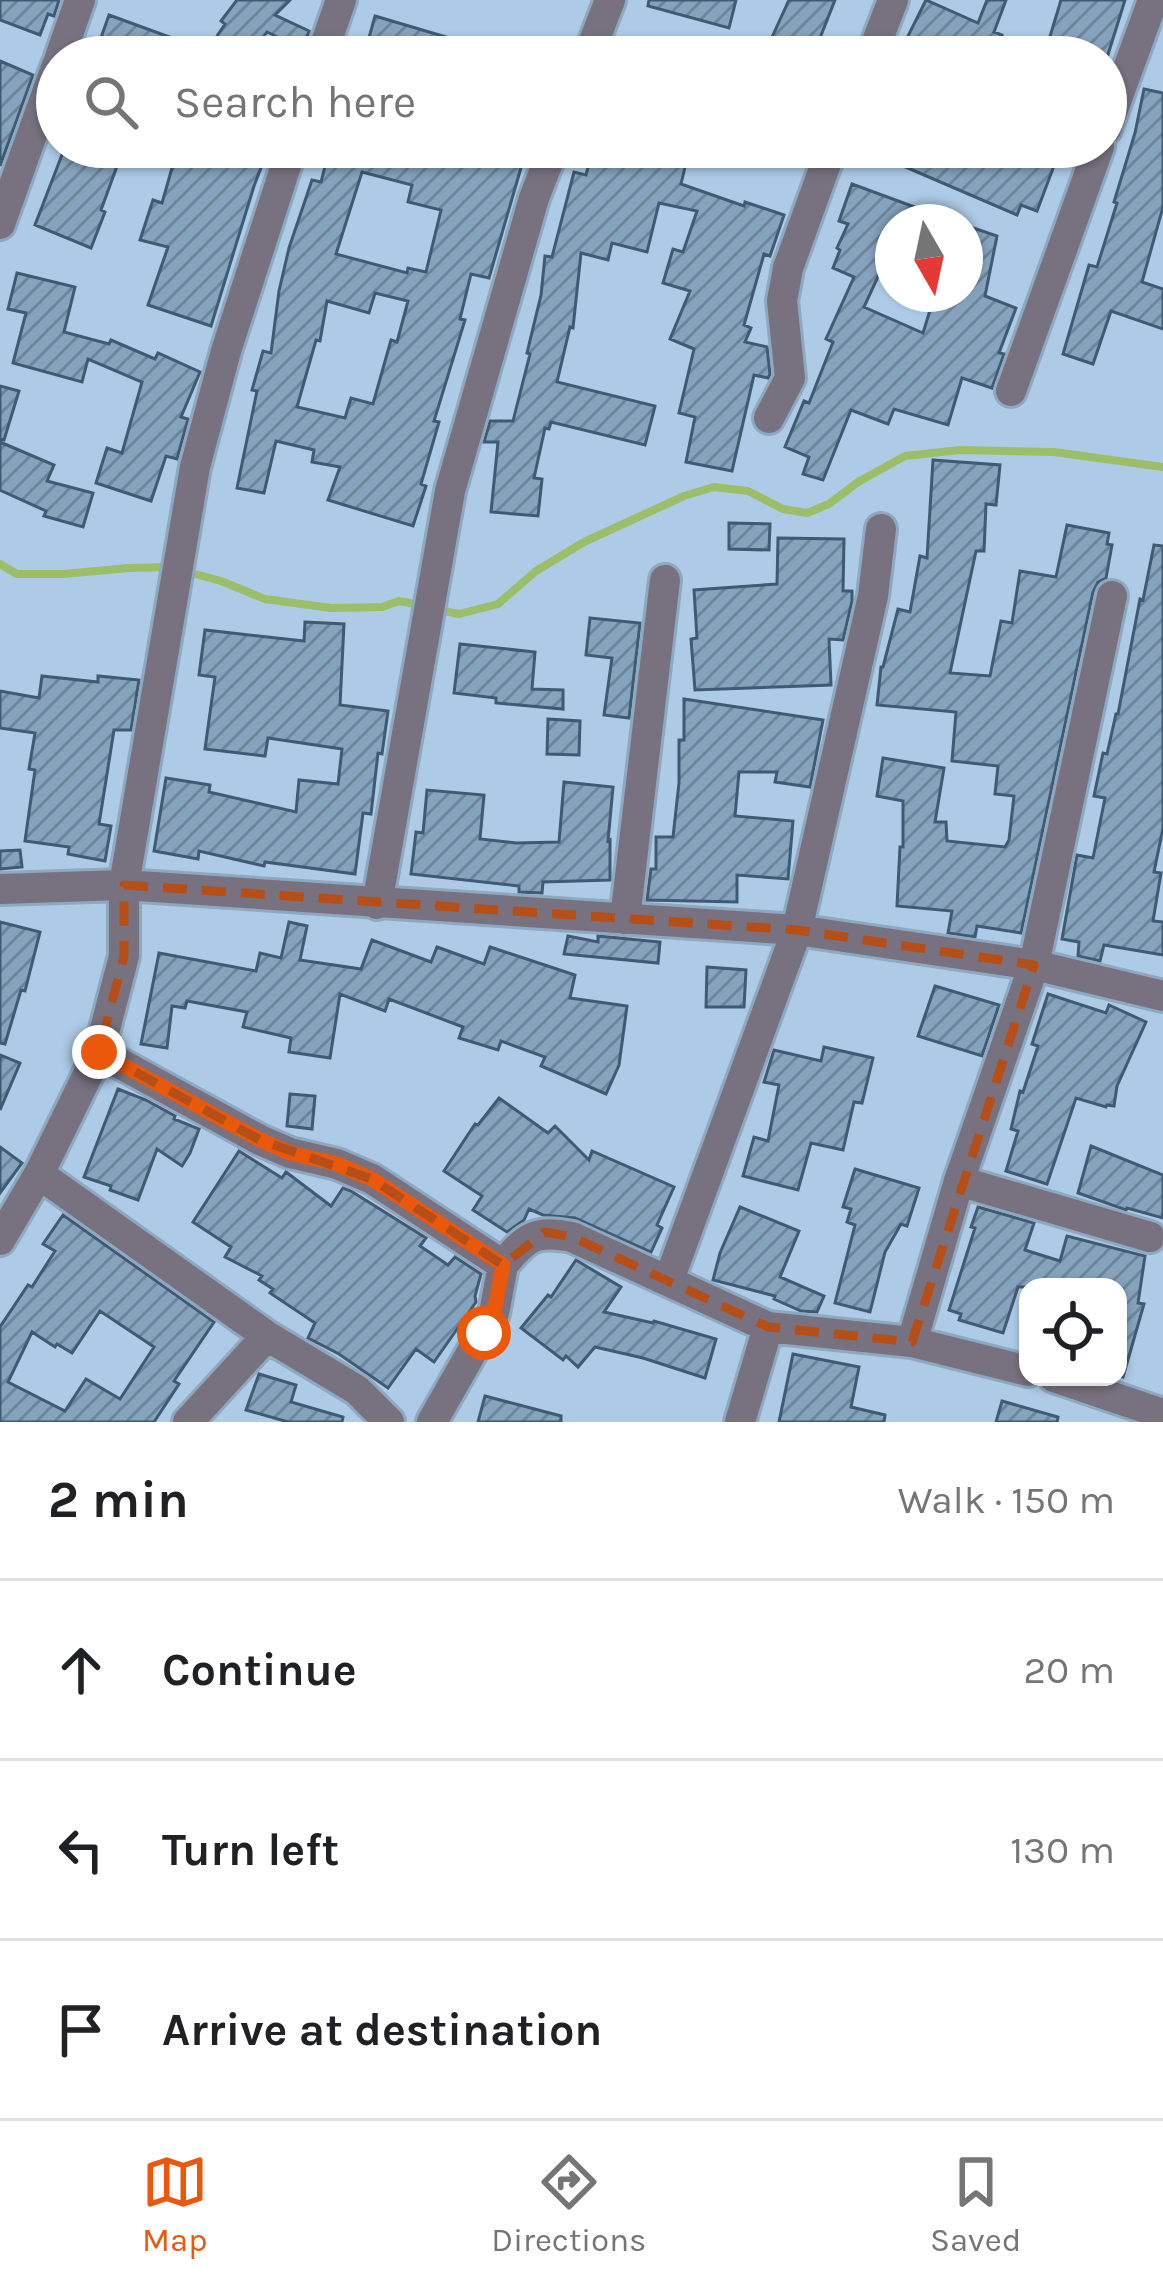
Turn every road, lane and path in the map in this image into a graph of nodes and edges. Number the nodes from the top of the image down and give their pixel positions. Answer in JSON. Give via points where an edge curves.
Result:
{"nodes":[{"id":1,"x":80,"y":0,"type":"edge"},
{"id":2,"x":341,"y":0,"type":"edge"},
{"id":3,"x":610,"y":0,"type":"edge"},
{"id":4,"x":893,"y":0,"type":"edge"},
{"id":5,"x":1153,"y":0,"type":"edge"},
{"id":6,"x":67,"y":36,"type":"edge"},
{"id":7,"x":328,"y":36,"type":"edge"},
{"id":8,"x":596,"y":36,"type":"edge"},
{"id":9,"x":879,"y":36,"type":"edge"},
{"id":10,"x":1127,"y":71,"type":"edge"},
{"id":11,"x":36,"y":123,"type":"edge"},
{"id":12,"x":285,"y":168,"type":"edge"},
{"id":13,"x":546,"y":168,"type":"edge"},
{"id":14,"x":824,"y":168,"type":"edge"},
{"id":15,"x":1092,"y":168,"type":"edge"},
{"id":16,"x":0,"y":224,"type":"edge"},
{"id":17,"x":1011,"y":391,"type":"dead end"},
{"id":18,"x":769,"y":418,"type":"dead end"},
{"id":19,"x":881,"y":529,"type":"dead end"},
{"id":20,"x":665,"y":580,"type":"dead end"},
{"id":21,"x":1112,"y":596,"type":"dead end"},
{"id":22,"x":124,"y":885,"type":"junction"},
{"id":23,"x":0,"y":889,"type":"edge"},
{"id":24,"x":377,"y":904,"type":"junction"},
{"id":25,"x":625,"y":919,"type":"junction"},
{"id":26,"x":796,"y":930,"type":"junction"},
{"id":27,"x":1034,"y":965,"type":"junction"},
{"id":28,"x":1163,"y":996,"type":"edge"},
{"id":29,"x":99,"y":1052,"type":"junction"},
{"id":30,"x":39,"y":1174,"type":"junction"},
{"id":31,"x":959,"y":1181,"type":"junction"},
{"id":32,"x":1150,"y":1237,"type":"dead end"},
{"id":33,"x":0,"y":1240,"type":"edge"},
{"id":34,"x":503,"y":1265,"type":"junction"},
{"id":35,"x":669,"y":1280,"type":"junction"},
{"id":36,"x":768,"y":1327,"type":"junction"},
{"id":37,"x":267,"y":1336,"type":"junction"},
{"id":38,"x":912,"y":1342,"type":"junction"},
{"id":39,"x":1019,"y":1369,"type":"edge"},
{"id":40,"x":1081,"y":1386,"type":"edge"},
{"id":41,"x":1163,"y":1414,"type":"edge"},
{"id":42,"x":188,"y":1422,"type":"edge"},
{"id":43,"x":389,"y":1422,"type":"edge"},
{"id":44,"x":432,"y":1422,"type":"edge"},
{"id":45,"x":740,"y":1422,"type":"edge"}],
"edges":[{"from":1,"to":6,"type":"street"},
{"from":2,"to":7,"type":"street"},
{"from":3,"to":8,"type":"street"},
{"from":4,"to":9,"type":"street"},
{"from":5,"to":10,"type":"street"},
{"from":11,"to":16,"type":"street"},
{"from":12,"to":22,"type":"street","via":[[194,467]]},
{"from":13,"to":24,"type":"street","via":[[450,491]]},
{"from":14,"to":18,"type":"street","via":[[788,268],[782,302],[790,378]]},
{"from":15,"to":17,"type":"street"},
{"from":19,"to":26,"type":"street","via":[[873,596]]},
{"from":20,"to":25,"type":"street"},
{"from":21,"to":27,"type":"street"},
{"from":22,"to":23,"type":"street"},
{"from":22,"to":24,"type":"street"},
{"from":22,"to":29,"type":"street","via":[[124,956]]},
{"from":24,"to":25,"type":"street"},
{"from":25,"to":26,"type":"street"},
{"from":26,"to":27,"type":"street"},
{"from":26,"to":35,"type":"street"},
{"from":27,"to":28,"type":"street"},
{"from":27,"to":31,"type":"street"},
{"from":29,"to":30,"type":"street"},
{"from":29,"to":34,"type":"street","via":[[260,1140],[372,1179]]},
{"from":30,"to":33,"type":"street"},
{"from":30,"to":37,"type":"street"},
{"from":31,"to":32,"type":"street"},
{"from":31,"to":38,"type":"street"},
{"from":34,"to":35,"type":"street","via":[[544,1232]]},
{"from":34,"to":44,"type":"street","via":[[494,1313]]},
{"from":35,"to":36,"type":"street"},
{"from":36,"to":38,"type":"street"},
{"from":36,"to":45,"type":"street"},
{"from":37,"to":42,"type":"street"},
{"from":37,"to":43,"type":"street","via":[[357,1390]]},
{"from":38,"to":39,"type":"street"},
{"from":40,"to":41,"type":"street"}]}
